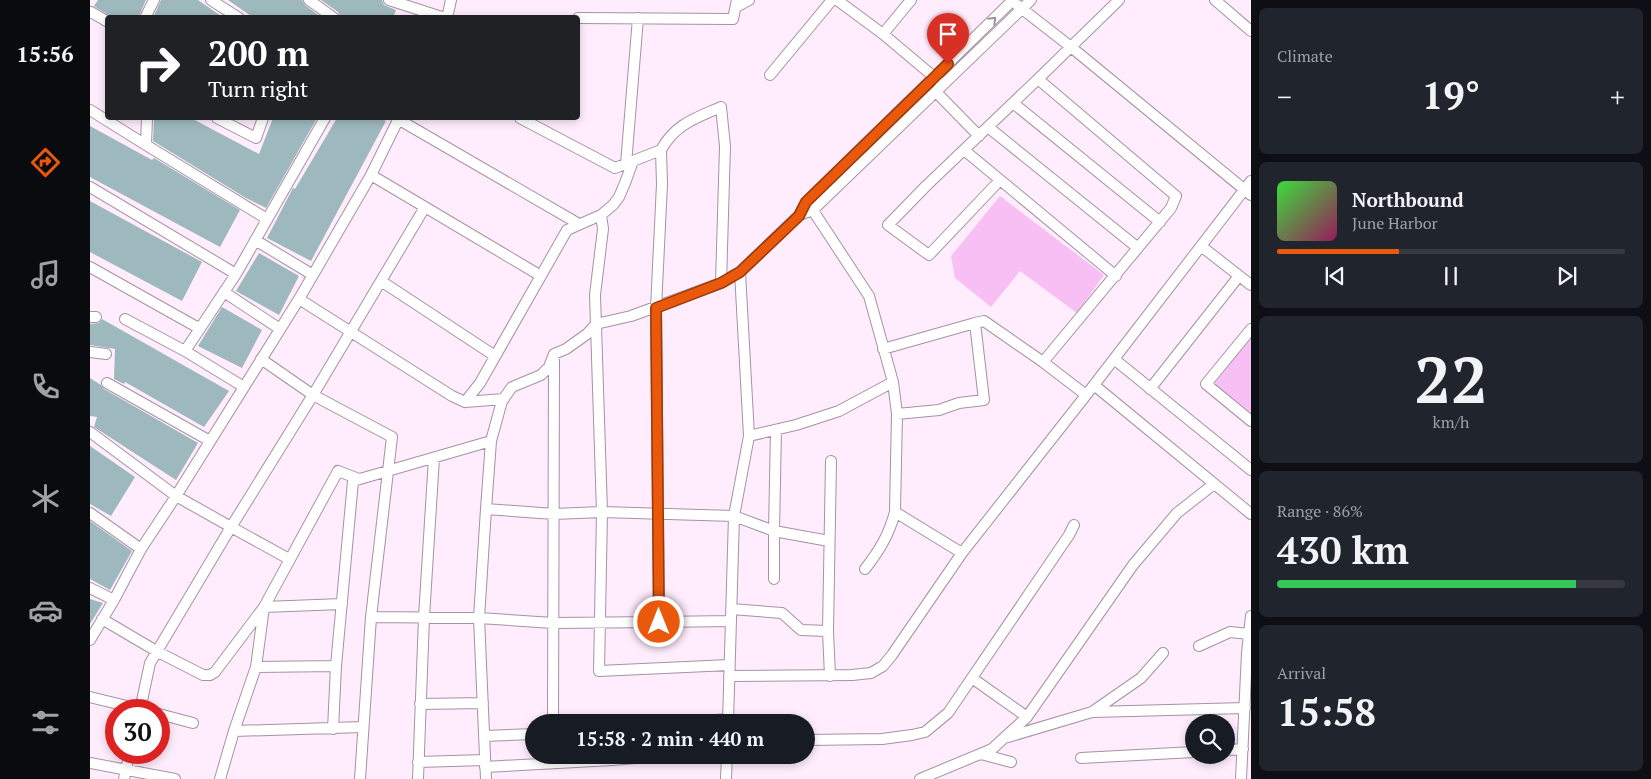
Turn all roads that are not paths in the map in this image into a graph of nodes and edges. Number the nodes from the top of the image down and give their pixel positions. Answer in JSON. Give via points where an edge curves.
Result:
{"nodes":[{"id":1,"x":154,"y":0,"type":"edge"},
{"id":2,"x":211,"y":0,"type":"edge"},
{"id":3,"x":309,"y":0,"type":"edge"},
{"id":4,"x":389,"y":0,"type":"edge"},
{"id":5,"x":451,"y":0,"type":"edge"},
{"id":6,"x":749,"y":0,"type":"edge"},
{"id":7,"x":832,"y":0,"type":"edge"},
{"id":8,"x":837,"y":0,"type":"edge"},
{"id":9,"x":911,"y":0,"type":"edge"},
{"id":10,"x":1013,"y":0,"type":"edge"},
{"id":11,"x":1031,"y":0,"type":"edge"},
{"id":12,"x":1119,"y":0,"type":"edge"},
{"id":13,"x":1215,"y":0,"type":"edge"},
{"id":14,"x":736,"y":3,"type":"edge"},
{"id":15,"x":1022,"y":9,"type":"junction"},
{"id":16,"x":90,"y":13,"type":"edge"},
{"id":17,"x":146,"y":15,"type":"edge"},
{"id":18,"x":234,"y":15,"type":"edge"},
{"id":19,"x":330,"y":15,"type":"edge"},
{"id":20,"x":436,"y":15,"type":"edge"},
{"id":21,"x":447,"y":15,"type":"edge"},
{"id":22,"x":580,"y":18,"type":"edge"},
{"id":23,"x":638,"y":18,"type":"junction"},
{"id":24,"x":105,"y":20,"type":"edge"},
{"id":25,"x":1251,"y":31,"type":"edge"},
{"id":26,"x":883,"y":34,"type":"junction"},
{"id":27,"x":1071,"y":47,"type":"junction"},
{"id":28,"x":770,"y":76,"type":"dead end"},
{"id":29,"x":935,"y":77,"type":"junction"},
{"id":30,"x":1038,"y":79,"type":"junction"},
{"id":31,"x":940,"y":88,"type":"junction"},
{"id":32,"x":1013,"y":103,"type":"junction"},
{"id":33,"x":90,"y":110,"type":"edge"},
{"id":34,"x":105,"y":119,"type":"edge"},
{"id":35,"x":106,"y":120,"type":"edge"},
{"id":36,"x":147,"y":120,"type":"edge"},
{"id":37,"x":221,"y":120,"type":"edge"},
{"id":38,"x":262,"y":120,"type":"edge"},
{"id":39,"x":324,"y":120,"type":"edge"},
{"id":40,"x":397,"y":120,"type":"edge"},
{"id":41,"x":401,"y":120,"type":"edge"},
{"id":42,"x":524,"y":120,"type":"edge"},
{"id":43,"x":988,"y":126,"type":"junction"},
{"id":44,"x":979,"y":136,"type":"junction"},
{"id":45,"x":146,"y":145,"type":"junction"},
{"id":46,"x":662,"y":150,"type":"junction"},
{"id":47,"x":964,"y":150,"type":"junction"},
{"id":48,"x":629,"y":162,"type":"junction"},
{"id":49,"x":372,"y":176,"type":"junction"},
{"id":50,"x":1000,"y":180,"type":"junction"},
{"id":51,"x":1251,"y":181,"type":"edge"},
{"id":52,"x":90,"y":187,"type":"edge"},
{"id":53,"x":1247,"y":192,"type":"edge"},
{"id":54,"x":810,"y":206,"type":"junction"},
{"id":55,"x":425,"y":208,"type":"junction"},
{"id":56,"x":601,"y":215,"type":"junction"},
{"id":57,"x":267,"y":220,"type":"junction"},
{"id":58,"x":1160,"y":222,"type":"junction"},
{"id":59,"x":579,"y":224,"type":"junction"},
{"id":60,"x":255,"y":240,"type":"junction"},
{"id":61,"x":1201,"y":246,"type":"junction"},
{"id":62,"x":1138,"y":248,"type":"junction"},
{"id":63,"x":90,"y":267,"type":"edge"},
{"id":64,"x":740,"y":272,"type":"junction"},
{"id":65,"x":236,"y":274,"type":"junction"},
{"id":66,"x":313,"y":275,"type":"junction"},
{"id":67,"x":541,"y":276,"type":"junction"},
{"id":68,"x":1116,"y":276,"type":"junction"},
{"id":69,"x":1239,"y":276,"type":"junction"},
{"id":70,"x":381,"y":281,"type":"junction"},
{"id":71,"x":721,"y":283,"type":"junction"},
{"id":72,"x":1251,"y":285,"type":"edge"},
{"id":73,"x":224,"y":292,"type":"junction"},
{"id":74,"x":299,"y":299,"type":"junction"},
{"id":75,"x":656,"y":308,"type":"junction"},
{"id":76,"x":126,"y":319,"type":"dead end"},
{"id":77,"x":975,"y":322,"type":"junction"},
{"id":78,"x":596,"y":324,"type":"junction"},
{"id":79,"x":201,"y":327,"type":"junction"},
{"id":80,"x":280,"y":329,"type":"junction"},
{"id":81,"x":1251,"y":329,"type":"edge"},
{"id":82,"x":351,"y":332,"type":"junction"},
{"id":83,"x":883,"y":349,"type":"junction"},
{"id":84,"x":185,"y":351,"type":"junction"},
{"id":85,"x":90,"y":352,"type":"edge"},
{"id":86,"x":106,"y":354,"type":"dead end"},
{"id":87,"x":554,"y":354,"type":"junction"},
{"id":88,"x":495,"y":356,"type":"junction"},
{"id":89,"x":261,"y":360,"type":"junction"},
{"id":90,"x":1114,"y":360,"type":"junction"},
{"id":91,"x":1043,"y":362,"type":"junction"},
{"id":92,"x":893,"y":382,"type":"junction"},
{"id":93,"x":107,"y":383,"type":"dead end"},
{"id":94,"x":1094,"y":385,"type":"junction"},
{"id":95,"x":244,"y":387,"type":"junction"},
{"id":96,"x":1150,"y":389,"type":"junction"},
{"id":97,"x":313,"y":395,"type":"junction"},
{"id":98,"x":1086,"y":395,"type":"junction"},
{"id":99,"x":504,"y":399,"type":"junction"},
{"id":100,"x":465,"y":402,"type":"junction"},
{"id":101,"x":897,"y":414,"type":"junction"},
{"id":102,"x":1251,"y":421,"type":"edge"},
{"id":103,"x":776,"y":430,"type":"junction"},
{"id":104,"x":90,"y":432,"type":"edge"},
{"id":105,"x":749,"y":436,"type":"junction"},
{"id":106,"x":210,"y":441,"type":"junction"},
{"id":107,"x":491,"y":442,"type":"junction"},
{"id":108,"x":434,"y":458,"type":"junction"},
{"id":109,"x":831,"y":461,"type":"dead end"},
{"id":110,"x":1251,"y":470,"type":"edge"},
{"id":111,"x":388,"y":471,"type":"junction"},
{"id":112,"x":359,"y":479,"type":"junction"},
{"id":113,"x":1214,"y":484,"type":"junction"},
{"id":114,"x":176,"y":496,"type":"junction"},
{"id":115,"x":486,"y":509,"type":"junction"},
{"id":116,"x":602,"y":512,"type":"junction"},
{"id":117,"x":895,"y":512,"type":"junction"},
{"id":118,"x":90,"y":514,"type":"edge"},
{"id":119,"x":554,"y":514,"type":"junction"},
{"id":120,"x":1251,"y":514,"type":"edge"},
{"id":121,"x":658,"y":515,"type":"junction"},
{"id":122,"x":734,"y":516,"type":"junction"},
{"id":123,"x":1074,"y":525,"type":"dead end"},
{"id":124,"x":231,"y":527,"type":"junction"},
{"id":125,"x":774,"y":531,"type":"junction"},
{"id":126,"x":829,"y":541,"type":"junction"},
{"id":127,"x":141,"y":549,"type":"junction"},
{"id":128,"x":962,"y":553,"type":"junction"},
{"id":129,"x":289,"y":559,"type":"junction"},
{"id":130,"x":865,"y":569,"type":"dead end"},
{"id":131,"x":774,"y":579,"type":"dead end"},
{"id":132,"x":90,"y":588,"type":"edge"},
{"id":133,"x":114,"y":600,"type":"junction"},
{"id":134,"x":342,"y":604,"type":"junction"},
{"id":135,"x":264,"y":606,"type":"junction"},
{"id":136,"x":731,"y":609,"type":"junction"},
{"id":137,"x":1251,"y":616,"type":"edge"},
{"id":138,"x":371,"y":617,"type":"junction"},
{"id":139,"x":424,"y":617,"type":"junction"},
{"id":140,"x":479,"y":618,"type":"junction"},
{"id":141,"x":102,"y":619,"type":"junction"},
{"id":142,"x":730,"y":621,"type":"junction"},
{"id":143,"x":659,"y":622,"type":"junction"},
{"id":144,"x":553,"y":623,"type":"junction"},
{"id":145,"x":600,"y":624,"type":"junction"},
{"id":146,"x":828,"y":631,"type":"junction"},
{"id":147,"x":1249,"y":634,"type":"junction"},
{"id":148,"x":90,"y":640,"type":"edge"},
{"id":149,"x":1199,"y":646,"type":"dead end"},
{"id":150,"x":158,"y":652,"type":"junction"},
{"id":151,"x":1163,"y":653,"type":"dead end"},
{"id":152,"x":729,"y":665,"type":"junction"},
{"id":153,"x":336,"y":666,"type":"junction"},
{"id":154,"x":256,"y":667,"type":"junction"},
{"id":155,"x":729,"y":676,"type":"junction"},
{"id":156,"x":830,"y":676,"type":"junction"},
{"id":157,"x":972,"y":678,"type":"junction"},
{"id":158,"x":90,"y":697,"type":"edge"},
{"id":159,"x":143,"y":699,"type":"edge"},
{"id":160,"x":105,"y":701,"type":"edge"},
{"id":161,"x":483,"y":702,"type":"junction"},
{"id":162,"x":420,"y":704,"type":"junction"},
{"id":163,"x":1245,"y":708,"type":"junction"},
{"id":164,"x":1092,"y":712,"type":"junction"},
{"id":165,"x":553,"y":714,"type":"edge"},
{"id":166,"x":728,"y":714,"type":"edge"},
{"id":167,"x":170,"y":717,"type":"edge"},
{"id":168,"x":1027,"y":717,"type":"junction"},
{"id":169,"x":193,"y":723,"type":"dead end"},
{"id":170,"x":364,"y":726,"type":"junction"},
{"id":171,"x":333,"y":729,"type":"junction"},
{"id":172,"x":234,"y":732,"type":"junction"},
{"id":173,"x":525,"y":734,"type":"edge"},
{"id":174,"x":484,"y":736,"type":"junction"},
{"id":175,"x":1004,"y":738,"type":"junction"},
{"id":176,"x":815,"y":740,"type":"edge"},
{"id":177,"x":1235,"y":749,"type":"edge"},
{"id":178,"x":1243,"y":749,"type":"junction"},
{"id":179,"x":1185,"y":752,"type":"edge"},
{"id":180,"x":981,"y":754,"type":"junction"},
{"id":181,"x":1081,"y":758,"type":"dead end"},
{"id":182,"x":418,"y":762,"type":"junction"},
{"id":183,"x":525,"y":762,"type":"edge"},
{"id":184,"x":1011,"y":762,"type":"dead end"},
{"id":185,"x":90,"y":763,"type":"edge"},
{"id":186,"x":485,"y":763,"type":"junction"},
{"id":187,"x":727,"y":764,"type":"edge"},
{"id":188,"x":125,"y":775,"type":"edge"},
{"id":189,"x":175,"y":779,"type":"edge"},
{"id":190,"x":220,"y":779,"type":"edge"},
{"id":191,"x":360,"y":779,"type":"edge"},
{"id":192,"x":418,"y":779,"type":"edge"},
{"id":193,"x":486,"y":779,"type":"edge"},
{"id":194,"x":726,"y":779,"type":"edge"},
{"id":195,"x":920,"y":779,"type":"edge"},
{"id":196,"x":1241,"y":779,"type":"edge"}],
"edges":[{"from":1,"to":17,"type":"street"},
{"from":2,"to":18,"type":"street"},
{"from":3,"to":19,"type":"street"},
{"from":4,"to":20,"type":"street"},
{"from":5,"to":21,"type":"street"},
{"from":6,"to":14,"type":"street"},
{"from":7,"to":28,"type":"street"},
{"from":8,"to":26,"type":"street"},
{"from":9,"to":26,"type":"street"},
{"from":10,"to":15,"type":"street"},
{"from":29,"to":10,"type":"street","one_way":true},
{"from":11,"to":15,"type":"street"},
{"from":12,"to":27,"type":"street"},
{"from":13,"to":25,"type":"street"},
{"from":14,"to":23,"type":"street","via":[[733,19]]},
{"from":15,"to":27,"type":"street"},
{"from":15,"to":31,"type":"street"},
{"from":16,"to":24,"type":"street"},
{"from":22,"to":23,"type":"street"},
{"from":23,"to":48,"type":"street"},
{"from":26,"to":29,"type":"street"},
{"from":27,"to":30,"type":"street"},
{"from":27,"to":53,"type":"street"},
{"from":29,"to":31,"type":"street"},
{"from":29,"to":54,"type":"street"},
{"from":30,"to":32,"type":"street"},
{"from":30,"to":58,"type":"street","via":[[1176,196]]},
{"from":31,"to":44,"type":"street"},
{"from":31,"to":54,"type":"street"},
{"from":32,"to":43,"type":"street"},
{"from":32,"to":58,"type":"street"},
{"from":33,"to":34,"type":"street"},
{"from":35,"to":45,"type":"street"},
{"from":36,"to":45,"type":"street"},
{"from":37,"to":38,"type":"street","via":[[256,138]]},
{"from":39,"to":57,"type":"street"},
{"from":40,"to":49,"type":"street"},
{"from":41,"to":59,"type":"street"},
{"from":42,"to":48,"type":"street","via":[[615,168]]},
{"from":43,"to":44,"type":"street"},
{"from":43,"to":62,"type":"street"},
{"from":44,"to":47,"type":"street"},
{"from":45,"to":57,"type":"street"},
{"from":46,"to":48,"type":"street"},
{"from":46,"to":71,"type":"street","via":[[667,139],[683,123],[721,107],[725,146]]},
{"from":46,"to":75,"type":"street"},
{"from":47,"to":50,"type":"street"},
{"from":47,"to":50,"type":"street","via":[[888,225],[929,255]]},
{"from":48,"to":56,"type":"street","via":[[619,196]]},
{"from":49,"to":55,"type":"street"},
{"from":49,"to":66,"type":"street"},
{"from":50,"to":68,"type":"street"},
{"from":51,"to":53,"type":"street"},
{"from":52,"to":65,"type":"street"},
{"from":53,"to":61,"type":"street"},
{"from":54,"to":64,"type":"street"},
{"from":54,"to":83,"type":"street","via":[[869,296]]},
{"from":55,"to":67,"type":"street"},
{"from":55,"to":70,"type":"street"},
{"from":56,"to":59,"type":"street"},
{"from":56,"to":78,"type":"street","via":[[603,229],[595,295]]},
{"from":57,"to":60,"type":"street"},
{"from":58,"to":62,"type":"street"},
{"from":59,"to":67,"type":"street","via":[[568,230]]},
{"from":60,"to":65,"type":"street"},
{"from":60,"to":66,"type":"street"},
{"from":61,"to":69,"type":"street"},
{"from":61,"to":90,"type":"street"},
{"from":62,"to":68,"type":"street"},
{"from":63,"to":79,"type":"street"},
{"from":64,"to":71,"type":"street"},
{"from":64,"to":105,"type":"street"},
{"from":65,"to":73,"type":"street"},
{"from":66,"to":74,"type":"street"},
{"from":67,"to":88,"type":"street"},
{"from":68,"to":91,"type":"street"},
{"from":69,"to":72,"type":"street"},
{"from":69,"to":96,"type":"street"},
{"from":70,"to":82,"type":"street"},
{"from":70,"to":88,"type":"street"},
{"from":71,"to":75,"type":"street"},
{"from":73,"to":79,"type":"street"},
{"from":73,"to":80,"type":"street"},
{"from":74,"to":80,"type":"street"},
{"from":74,"to":82,"type":"street"},
{"from":75,"to":78,"type":"street"},
{"from":75,"to":121,"type":"street"},
{"from":76,"to":84,"type":"street"},
{"from":77,"to":83,"type":"street"},
{"from":77,"to":91,"type":"street","via":[[984,321]]},
{"from":77,"to":101,"type":"street","via":[[984,400],[939,410]]},
{"from":78,"to":87,"type":"street","via":[[566,349]]},
{"from":78,"to":116,"type":"street"},
{"from":79,"to":84,"type":"street"},
{"from":80,"to":89,"type":"street"},
{"from":81,"to":102,"type":"street","via":[[1206,384]]},
{"from":82,"to":97,"type":"street"},
{"from":82,"to":100,"type":"street"},
{"from":83,"to":92,"type":"street"},
{"from":84,"to":95,"type":"street"},
{"from":85,"to":86,"type":"street"},
{"from":87,"to":99,"type":"street","via":[[549,368],[541,375],[512,387]]},
{"from":87,"to":119,"type":"street"},
{"from":88,"to":100,"type":"street"},
{"from":89,"to":95,"type":"street"},
{"from":89,"to":97,"type":"street"},
{"from":90,"to":94,"type":"street"},
{"from":90,"to":96,"type":"street"},
{"from":91,"to":98,"type":"street"},
{"from":92,"to":101,"type":"street"},
{"from":92,"to":103,"type":"street","via":[[839,411]]},
{"from":93,"to":106,"type":"street"},
{"from":94,"to":98,"type":"street"},
{"from":94,"to":113,"type":"street"},
{"from":95,"to":106,"type":"street"},
{"from":96,"to":110,"type":"street"},
{"from":97,"to":111,"type":"street","via":[[392,437]]},
{"from":97,"to":124,"type":"street"},
{"from":98,"to":128,"type":"street"},
{"from":99,"to":100,"type":"street"},
{"from":99,"to":107,"type":"street"},
{"from":101,"to":117,"type":"street"},
{"from":103,"to":105,"type":"street"},
{"from":103,"to":125,"type":"street"},
{"from":104,"to":114,"type":"street"},
{"from":105,"to":122,"type":"street"},
{"from":106,"to":114,"type":"street"},
{"from":107,"to":108,"type":"street"},
{"from":107,"to":115,"type":"street"},
{"from":108,"to":111,"type":"street"},
{"from":108,"to":139,"type":"street"},
{"from":109,"to":126,"type":"street"},
{"from":111,"to":112,"type":"street"},
{"from":111,"to":138,"type":"street"},
{"from":112,"to":129,"type":"street","via":[[338,471]]},
{"from":112,"to":134,"type":"street","via":[[353,481]]},
{"from":113,"to":120,"type":"street"},
{"from":113,"to":168,"type":"street","via":[[1177,513],[1133,565]]},
{"from":114,"to":124,"type":"street"},
{"from":114,"to":127,"type":"street"},
{"from":115,"to":119,"type":"street"},
{"from":115,"to":140,"type":"street"},
{"from":116,"to":119,"type":"street"},
{"from":116,"to":121,"type":"street"},
{"from":116,"to":145,"type":"street"},
{"from":117,"to":128,"type":"street"},
{"from":117,"to":130,"type":"street","via":[[880,550]]},
{"from":118,"to":127,"type":"street"},
{"from":119,"to":144,"type":"street"},
{"from":121,"to":122,"type":"street"},
{"from":121,"to":143,"type":"street"},
{"from":122,"to":125,"type":"street"},
{"from":122,"to":136,"type":"street"},
{"from":123,"to":157,"type":"street"},
{"from":124,"to":129,"type":"street"},
{"from":124,"to":150,"type":"street"},
{"from":125,"to":126,"type":"street"},
{"from":125,"to":131,"type":"street"},
{"from":126,"to":146,"type":"street"},
{"from":127,"to":133,"type":"street"},
{"from":128,"to":156,"type":"street","via":[[882,666],[871,673]]},
{"from":129,"to":135,"type":"street"},
{"from":132,"to":133,"type":"street"},
{"from":133,"to":141,"type":"street"},
{"from":134,"to":135,"type":"street"},
{"from":134,"to":153,"type":"street"},
{"from":135,"to":150,"type":"street","via":[[210,675],[202,675]]},
{"from":135,"to":154,"type":"street"},
{"from":136,"to":142,"type":"street"},
{"from":136,"to":146,"type":"street","via":[[782,613],[800,630]]},
{"from":137,"to":147,"type":"street"},
{"from":138,"to":139,"type":"street"},
{"from":138,"to":170,"type":"street"},
{"from":139,"to":140,"type":"street"},
{"from":139,"to":162,"type":"street"},
{"from":140,"to":144,"type":"street"},
{"from":140,"to":161,"type":"street"},
{"from":141,"to":148,"type":"street"},
{"from":141,"to":150,"type":"street"},
{"from":142,"to":143,"type":"street"},
{"from":142,"to":152,"type":"street"},
{"from":143,"to":145,"type":"street"},
{"from":144,"to":145,"type":"street"},
{"from":144,"to":165,"type":"street"},
{"from":145,"to":152,"type":"street","via":[[599,671]]},
{"from":146,"to":156,"type":"street"},
{"from":147,"to":149,"type":"street","via":[[1230,632]]},
{"from":147,"to":163,"type":"street"},
{"from":150,"to":159,"type":"street","via":[[150,663]]},
{"from":151,"to":164,"type":"street","via":[[1141,678]]},
{"from":152,"to":155,"type":"street"},
{"from":153,"to":154,"type":"street"},
{"from":153,"to":171,"type":"street"},
{"from":154,"to":172,"type":"street"},
{"from":155,"to":156,"type":"street"},
{"from":155,"to":166,"type":"street"},
{"from":157,"to":168,"type":"street"},
{"from":157,"to":176,"type":"street","via":[[948,713],[925,732],[882,739]]},
{"from":158,"to":160,"type":"street"},
{"from":161,"to":162,"type":"street"},
{"from":161,"to":174,"type":"street"},
{"from":162,"to":182,"type":"street"},
{"from":163,"to":164,"type":"street"},
{"from":163,"to":178,"type":"street"},
{"from":164,"to":175,"type":"street"},
{"from":167,"to":169,"type":"street"},
{"from":168,"to":175,"type":"street"},
{"from":170,"to":171,"type":"street"},
{"from":170,"to":191,"type":"street"},
{"from":171,"to":172,"type":"street"},
{"from":172,"to":190,"type":"street"},
{"from":173,"to":174,"type":"street"},
{"from":174,"to":186,"type":"street"},
{"from":175,"to":180,"type":"street"},
{"from":177,"to":178,"type":"street"},
{"from":178,"to":196,"type":"street"},
{"from":179,"to":181,"type":"street"},
{"from":180,"to":184,"type":"street"},
{"from":180,"to":195,"type":"street"},
{"from":182,"to":186,"type":"street"},
{"from":182,"to":192,"type":"street"},
{"from":183,"to":186,"type":"street"},
{"from":185,"to":188,"type":"street"},
{"from":186,"to":193,"type":"street"},
{"from":187,"to":194,"type":"street"},
{"from":188,"to":189,"type":"street"}]}
